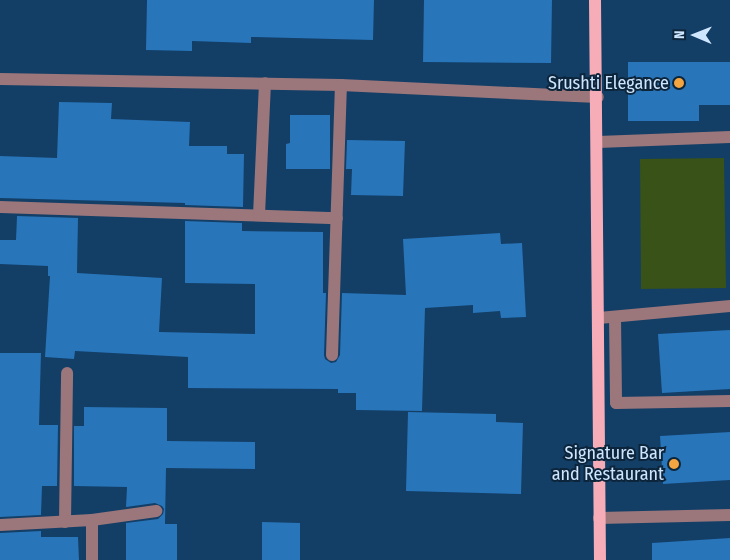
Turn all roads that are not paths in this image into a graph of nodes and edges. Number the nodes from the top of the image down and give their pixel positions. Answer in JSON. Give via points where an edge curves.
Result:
{"nodes":[{"id":1,"x":595,"y":0,"type":"edge"},
{"id":2,"x":0,"y":78,"type":"edge"},
{"id":3,"x":265,"y":83,"type":"junction"},
{"id":4,"x":341,"y":85,"type":"junction"},
{"id":5,"x":598,"y":97,"type":"junction"},
{"id":6,"x":730,"y":137,"type":"edge"},
{"id":7,"x":598,"y":142,"type":"junction"},
{"id":8,"x":0,"y":207,"type":"edge"},
{"id":9,"x":259,"y":215,"type":"junction"},
{"id":10,"x":336,"y":218,"type":"junction"},
{"id":11,"x":730,"y":306,"type":"edge"},
{"id":12,"x":615,"y":317,"type":"junction"},
{"id":13,"x":599,"y":318,"type":"junction"},
{"id":14,"x":332,"y":355,"type":"dead end"},
{"id":15,"x":67,"y":374,"type":"dead end"},
{"id":16,"x":730,"y":401,"type":"edge"},
{"id":17,"x":156,"y":512,"type":"dead end"},
{"id":18,"x":730,"y":515,"type":"edge"},
{"id":19,"x":599,"y":518,"type":"junction"},
{"id":20,"x":92,"y":520,"type":"junction"},
{"id":21,"x":66,"y":522,"type":"junction"},
{"id":22,"x":0,"y":525,"type":"edge"},
{"id":23,"x":92,"y":560,"type":"edge"},
{"id":24,"x":600,"y":560,"type":"edge"}],
"edges":[{"from":1,"to":5,"type":"main road"},
{"from":2,"to":3,"type":"street"},
{"from":3,"to":4,"type":"street"},
{"from":3,"to":9,"type":"street"},
{"from":4,"to":5,"type":"street"},
{"from":4,"to":10,"type":"street"},
{"from":5,"to":7,"type":"main road"},
{"from":6,"to":7,"type":"street"},
{"from":7,"to":13,"type":"main road"},
{"from":8,"to":9,"type":"street"},
{"from":9,"to":10,"type":"street"},
{"from":10,"to":14,"type":"street"},
{"from":11,"to":12,"type":"street"},
{"from":12,"to":13,"type":"street"},
{"from":12,"to":16,"type":"street","via":[[616,402]]},
{"from":13,"to":19,"type":"main road"},
{"from":15,"to":21,"type":"street"},
{"from":17,"to":20,"type":"street"},
{"from":18,"to":19,"type":"street"},
{"from":19,"to":24,"type":"main road"},
{"from":20,"to":21,"type":"street"},
{"from":20,"to":23,"type":"street"},
{"from":21,"to":22,"type":"street"}]}
